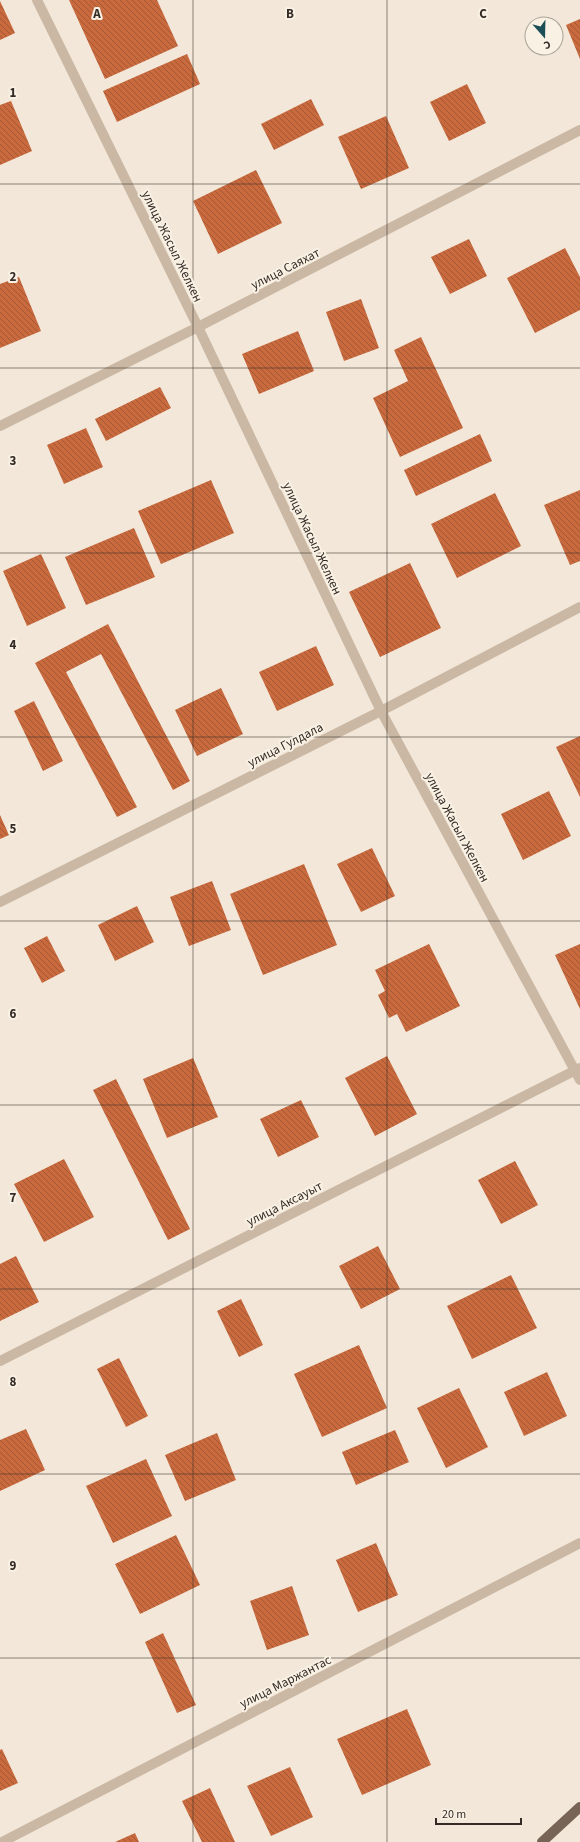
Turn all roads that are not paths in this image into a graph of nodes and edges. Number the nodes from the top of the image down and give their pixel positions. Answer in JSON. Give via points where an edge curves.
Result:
{"nodes":[{"id":1,"x":37,"y":0,"type":"edge"},
{"id":2,"x":580,"y":130,"type":"edge"},
{"id":3,"x":198,"y":327,"type":"junction"},
{"id":4,"x":0,"y":426,"type":"edge"},
{"id":5,"x":580,"y":606,"type":"edge"},
{"id":6,"x":381,"y":711,"type":"junction"},
{"id":7,"x":0,"y":902,"type":"edge"},
{"id":8,"x":577,"y":1069,"type":"edge"},
{"id":9,"x":580,"y":1080,"type":"edge"},
{"id":10,"x":0,"y":1361,"type":"edge"},
{"id":11,"x":580,"y":1543,"type":"edge"},
{"id":12,"x":580,"y":1807,"type":"edge"},
{"id":13,"x":2,"y":1842,"type":"edge"},
{"id":14,"x":542,"y":1842,"type":"edge"}],
"edges":[{"from":1,"to":3,"type":"street","name":"улица Жасыл Желкен"},
{"from":2,"to":3,"type":"street","name":"улица Саяхат"},
{"from":3,"to":4,"type":"street","name":"улица Саяхат"},
{"from":3,"to":6,"type":"street","name":"улица Жасыл Желкен"},
{"from":5,"to":6,"type":"street","name":"улица Гулдала"},
{"from":6,"to":7,"type":"street","name":"улица Гулдала"},
{"from":6,"to":8,"type":"street","name":"улица Жасыл Желкен"},
{"from":8,"to":9,"type":"street","name":"улица Жасыл Желкен"},
{"from":8,"to":10,"type":"street","name":"улица Аксауыт"},
{"from":11,"to":13,"type":"street","name":"улица Маржантас"},
{"from":12,"to":14,"type":"main road"}]}
